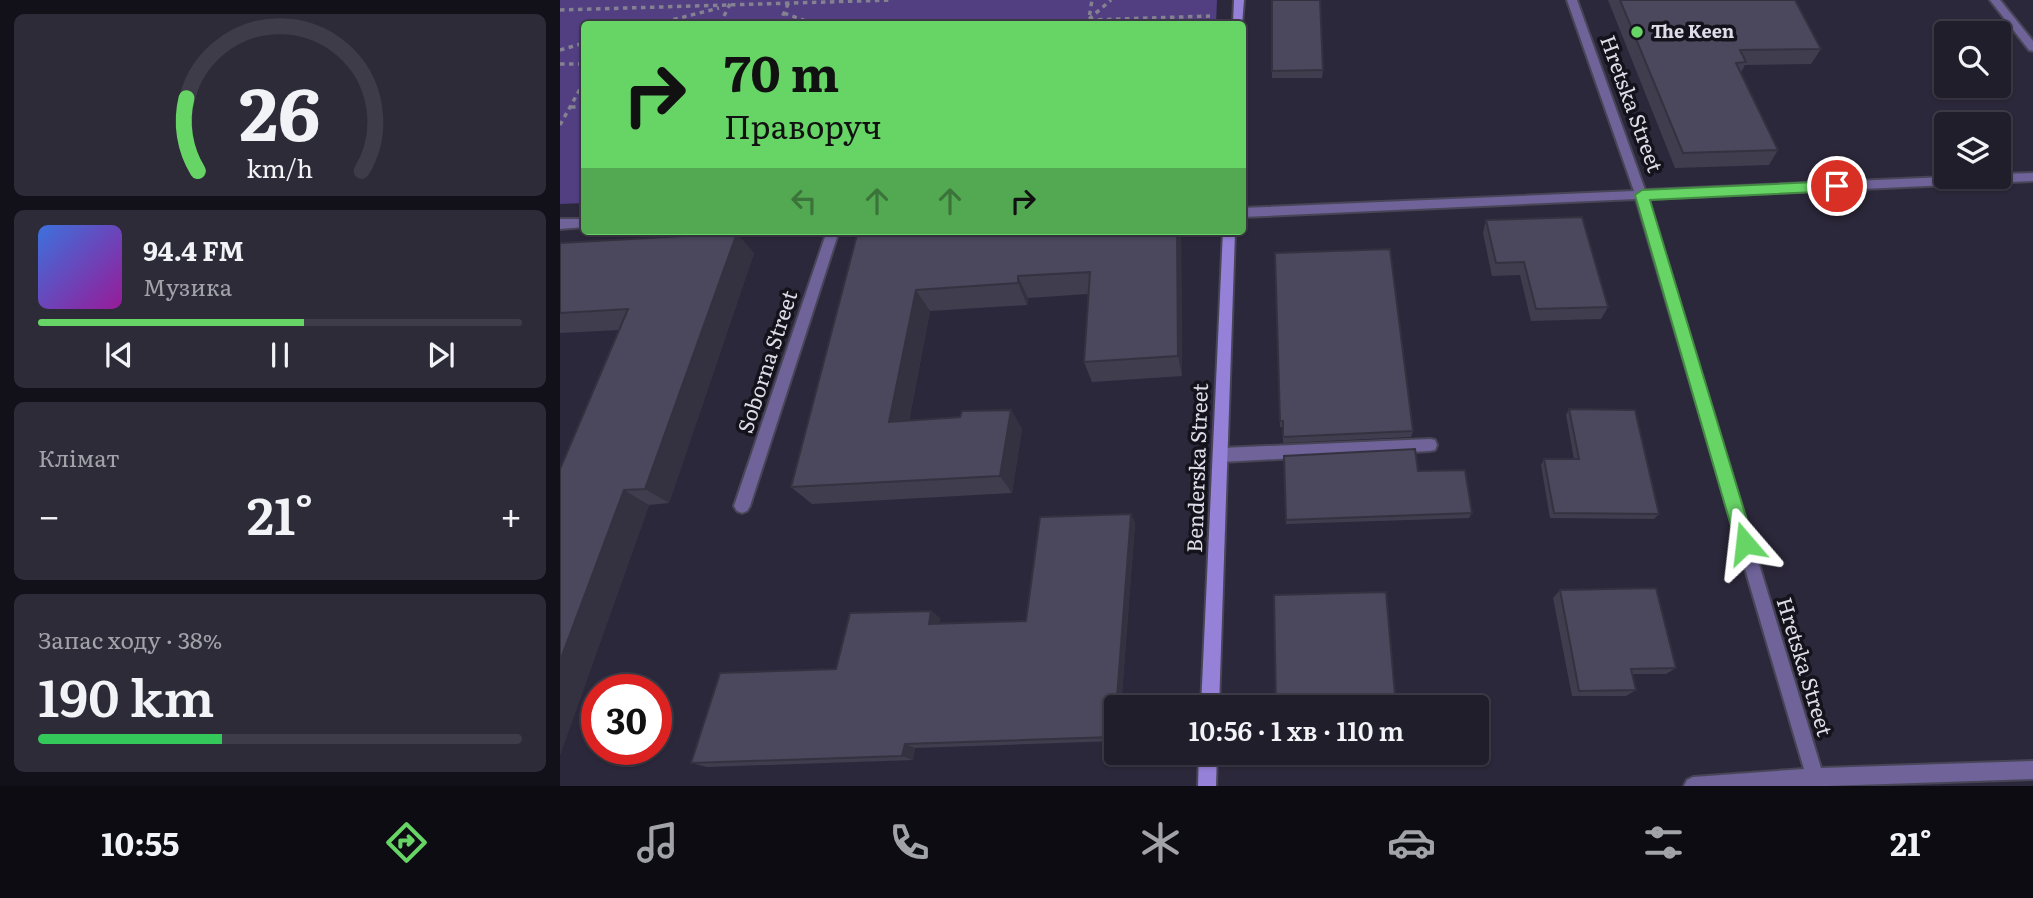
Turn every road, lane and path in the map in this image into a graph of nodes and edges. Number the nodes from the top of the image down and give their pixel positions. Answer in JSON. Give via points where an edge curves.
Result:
{"nodes":[{"id":1,"x":732,"y":0,"type":"edge"},
{"id":2,"x":893,"y":0,"type":"edge"},
{"id":3,"x":1091,"y":0,"type":"edge"},
{"id":4,"x":1111,"y":0,"type":"edge"},
{"id":5,"x":1239,"y":0,"type":"edge"},
{"id":6,"x":1572,"y":0,"type":"edge"},
{"id":7,"x":1995,"y":0,"type":"edge"},
{"id":8,"x":789,"y":2,"type":"edge"},
{"id":9,"x":730,"y":5,"type":"junction"},
{"id":10,"x":560,"y":10,"type":"edge"},
{"id":11,"x":784,"y":13,"type":"junction"},
{"id":12,"x":1213,"y":16,"type":"dead end"},
{"id":13,"x":668,"y":21,"type":"edge"},
{"id":14,"x":722,"y":21,"type":"edge"},
{"id":15,"x":780,"y":21,"type":"edge"},
{"id":16,"x":806,"y":21,"type":"edge"},
{"id":17,"x":1088,"y":21,"type":"edge"},
{"id":18,"x":1089,"y":21,"type":"edge"},
{"id":19,"x":1109,"y":21,"type":"edge"},
{"id":20,"x":1238,"y":21,"type":"edge"},
{"id":21,"x":581,"y":44,"type":"edge"},
{"id":22,"x":2033,"y":48,"type":"edge"},
{"id":23,"x":560,"y":50,"type":"edge"},
{"id":24,"x":560,"y":64,"type":"edge"},
{"id":25,"x":581,"y":64,"type":"edge"},
{"id":26,"x":581,"y":87,"type":"edge"},
{"id":27,"x":570,"y":107,"type":"junction"},
{"id":28,"x":581,"y":107,"type":"edge"},
{"id":29,"x":560,"y":125,"type":"edge"},
{"id":30,"x":2033,"y":177,"type":"edge"},
{"id":31,"x":1642,"y":195,"type":"junction"},
{"id":32,"x":1246,"y":213,"type":"edge"},
{"id":33,"x":581,"y":223,"type":"edge"},
{"id":34,"x":560,"y":224,"type":"edge"},
{"id":35,"x":832,"y":235,"type":"edge"},
{"id":36,"x":1229,"y":235,"type":"edge"},
{"id":37,"x":1430,"y":445,"type":"dead end"},
{"id":38,"x":1222,"y":455,"type":"junction"},
{"id":39,"x":742,"y":506,"type":"dead end"},
{"id":40,"x":1211,"y":695,"type":"edge"},
{"id":41,"x":1208,"y":765,"type":"edge"},
{"id":42,"x":2033,"y":769,"type":"edge"},
{"id":43,"x":1816,"y":781,"type":"edge"},
{"id":44,"x":1207,"y":786,"type":"edge"},
{"id":45,"x":1693,"y":786,"type":"edge"}],
"edges":[{"from":1,"to":9,"type":"path"},
{"from":2,"to":8,"type":"path"},
{"from":3,"to":17,"type":"path"},
{"from":4,"to":18,"type":"path"},
{"from":5,"to":20,"type":"street"},
{"from":6,"to":31,"type":"street","name":"Hretska Street"},
{"from":7,"to":22,"type":"street"},
{"from":8,"to":9,"type":"path"},
{"from":8,"to":11,"type":"path"},
{"from":9,"to":10,"type":"path"},
{"from":9,"to":13,"type":"path"},
{"from":9,"to":14,"type":"path"},
{"from":11,"to":15,"type":"path"},
{"from":11,"to":16,"type":"path"},
{"from":12,"to":19,"type":"path"},
{"from":21,"to":23,"type":"path"},
{"from":24,"to":25,"type":"path"},
{"from":26,"to":27,"type":"path"},
{"from":27,"to":28,"type":"path"},
{"from":27,"to":29,"type":"path"},
{"from":30,"to":31,"type":"street"},
{"from":31,"to":32,"type":"street"},
{"from":31,"to":43,"type":"street","name":"Hretska Street"},
{"from":33,"to":34,"type":"street"},
{"from":35,"to":39,"type":"street","name":"Soborna Street"},
{"from":36,"to":38,"type":"street","name":"Benderska Street"},
{"from":37,"to":38,"type":"street"},
{"from":38,"to":40,"type":"street","name":"Benderska Street"},
{"from":41,"to":44,"type":"street"},
{"from":42,"to":43,"type":"street"},
{"from":43,"to":45,"type":"street"}]}
